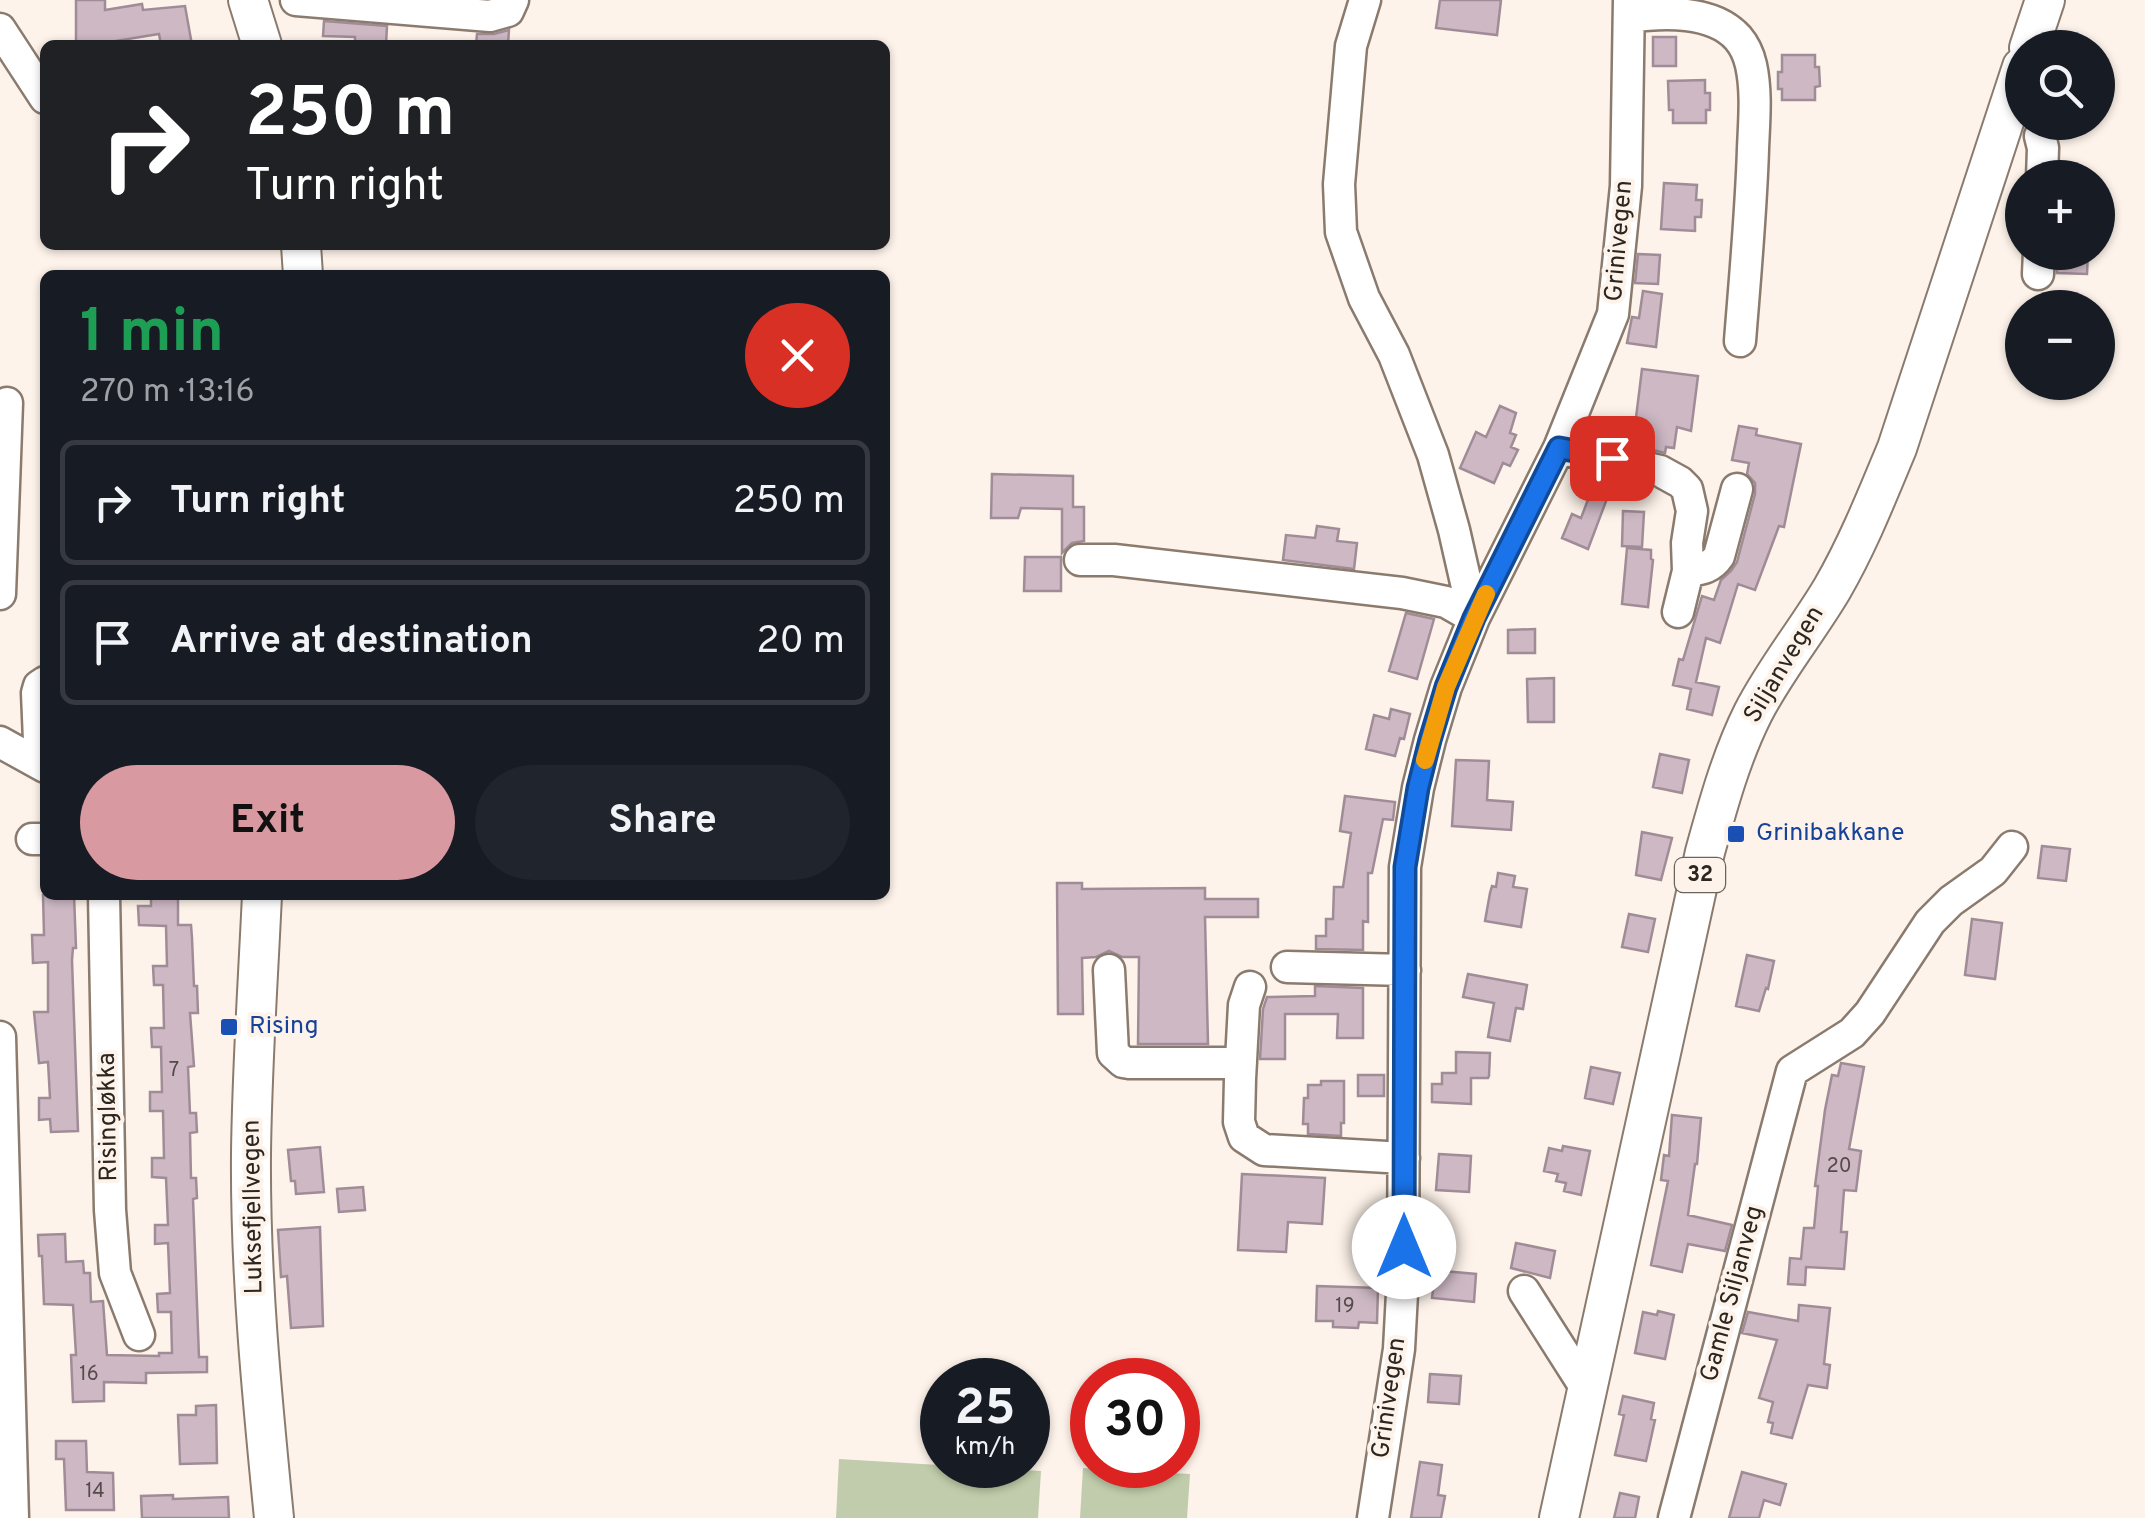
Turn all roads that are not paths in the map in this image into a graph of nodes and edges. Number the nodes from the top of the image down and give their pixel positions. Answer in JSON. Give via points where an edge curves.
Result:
{"nodes":[{"id":1,"x":296,"y":0,"type":"edge"},
{"id":2,"x":513,"y":0,"type":"edge"},
{"id":3,"x":1365,"y":0,"type":"edge"},
{"id":4,"x":2045,"y":0,"type":"edge"},
{"id":5,"x":1629,"y":8,"type":"edge"},
{"id":6,"x":254,"y":19,"type":"edge"},
{"id":7,"x":0,"y":29,"type":"edge"},
{"id":8,"x":2035,"y":30,"type":"edge"},
{"id":9,"x":40,"y":90,"type":"edge"},
{"id":10,"x":2005,"y":119,"type":"edge"},
{"id":11,"x":1740,"y":341,"type":"dead end"},
{"id":12,"x":7,"y":404,"type":"dead end"},
{"id":13,"x":1559,"y":448,"type":"junction"},
{"id":14,"x":1737,"y":489,"type":"dead end"},
{"id":15,"x":1080,"y":560,"type":"dead end"},
{"id":16,"x":1688,"y":571,"type":"junction"},
{"id":17,"x":0,"y":594,"type":"edge"},
{"id":18,"x":1678,"y":612,"type":"dead end"},
{"id":19,"x":1474,"y":618,"type":"junction"},
{"id":20,"x":40,"y":686,"type":"edge"},
{"id":21,"x":40,"y":736,"type":"edge"},
{"id":22,"x":0,"y":742,"type":"edge"},
{"id":23,"x":40,"y":764,"type":"edge"},
{"id":24,"x":2012,"y":847,"type":"dead end"},
{"id":25,"x":104,"y":900,"type":"edge"},
{"id":26,"x":262,"y":900,"type":"edge"},
{"id":27,"x":1287,"y":968,"type":"dead end"},
{"id":28,"x":1109,"y":970,"type":"dead end"},
{"id":29,"x":1405,"y":970,"type":"junction"},
{"id":30,"x":1250,"y":987,"type":"dead end"},
{"id":31,"x":0,"y":1037,"type":"edge"},
{"id":32,"x":1241,"y":1063,"type":"junction"},
{"id":33,"x":1404,"y":1158,"type":"junction"},
{"id":34,"x":2,"y":1208,"type":"edge"},
{"id":35,"x":1524,"y":1291,"type":"dead end"},
{"id":36,"x":139,"y":1335,"type":"dead end"},
{"id":37,"x":1587,"y":1390,"type":"junction"},
{"id":38,"x":13,"y":1518,"type":"edge"},
{"id":39,"x":274,"y":1518,"type":"edge"},
{"id":40,"x":1373,"y":1518,"type":"edge"},
{"id":41,"x":1559,"y":1518,"type":"edge"},
{"id":42,"x":1674,"y":1518,"type":"edge"}],
"edges":[{"from":1,"to":2,"type":"street","via":[[490,16],[508,11]]},
{"from":1,"to":6,"type":"street","via":[[275,3]]},
{"from":3,"to":19,"type":"street","via":[[1351,46],[1341,232],[1433,455]]},
{"from":4,"to":8,"type":"main road"},
{"from":5,"to":11,"type":"street","via":[[1708,20],[1739,39],[1749,59],[1754,113]]},
{"from":5,"to":13,"type":"street","name":"Grinivegen","via":[[1626,186],[1614,314]]},
{"from":7,"to":9,"type":"street"},
{"from":10,"to":37,"type":"main road","name":"Siljanvegen","number":"32","via":[[1875,501],[1832,588],[1754,710],[1726,780]]},
{"from":12,"to":17,"type":"street"},
{"from":13,"to":16,"type":"street","via":[[1660,471],[1680,482],[1692,510]]},
{"from":13,"to":19,"type":"street","name":"Grinivegen"},
{"from":14,"to":16,"type":"street","via":[[1718,556],[1704,569]]},
{"from":15,"to":19,"type":"street","via":[[1402,593],[1446,602]]},
{"from":16,"to":18,"type":"street"},
{"from":19,"to":29,"type":"street","name":"Grinivegen","via":[[1418,788],[1405,867]]},
{"from":20,"to":21,"type":"street"},
{"from":22,"to":23,"type":"street"},
{"from":24,"to":42,"type":"street","name":"Gamle Siljanveg","via":[[1930,922],[1852,1033],[1792,1071]]},
{"from":25,"to":36,"type":"street","name":"Risingløkka","via":[[115,1273]]},
{"from":26,"to":39,"type":"main road","name":"Luksefjellvegen","via":[[252,1219]]},
{"from":27,"to":29,"type":"street"},
{"from":28,"to":32,"type":"street","via":[[1113,1053],[1123,1062]]},
{"from":29,"to":33,"type":"street","name":"Grinivegen"},
{"from":30,"to":32,"type":"street"},
{"from":31,"to":34,"type":"street"},
{"from":32,"to":33,"type":"street","via":[[1239,1122],[1253,1144],[1302,1154]]},
{"from":33,"to":40,"type":"street","name":"Grinivegen","via":[[1398,1349]]},
{"from":34,"to":38,"type":"street"},
{"from":35,"to":37,"type":"street"},
{"from":37,"to":41,"type":"main road","name":"Siljanvegen","number":"32"}]}
